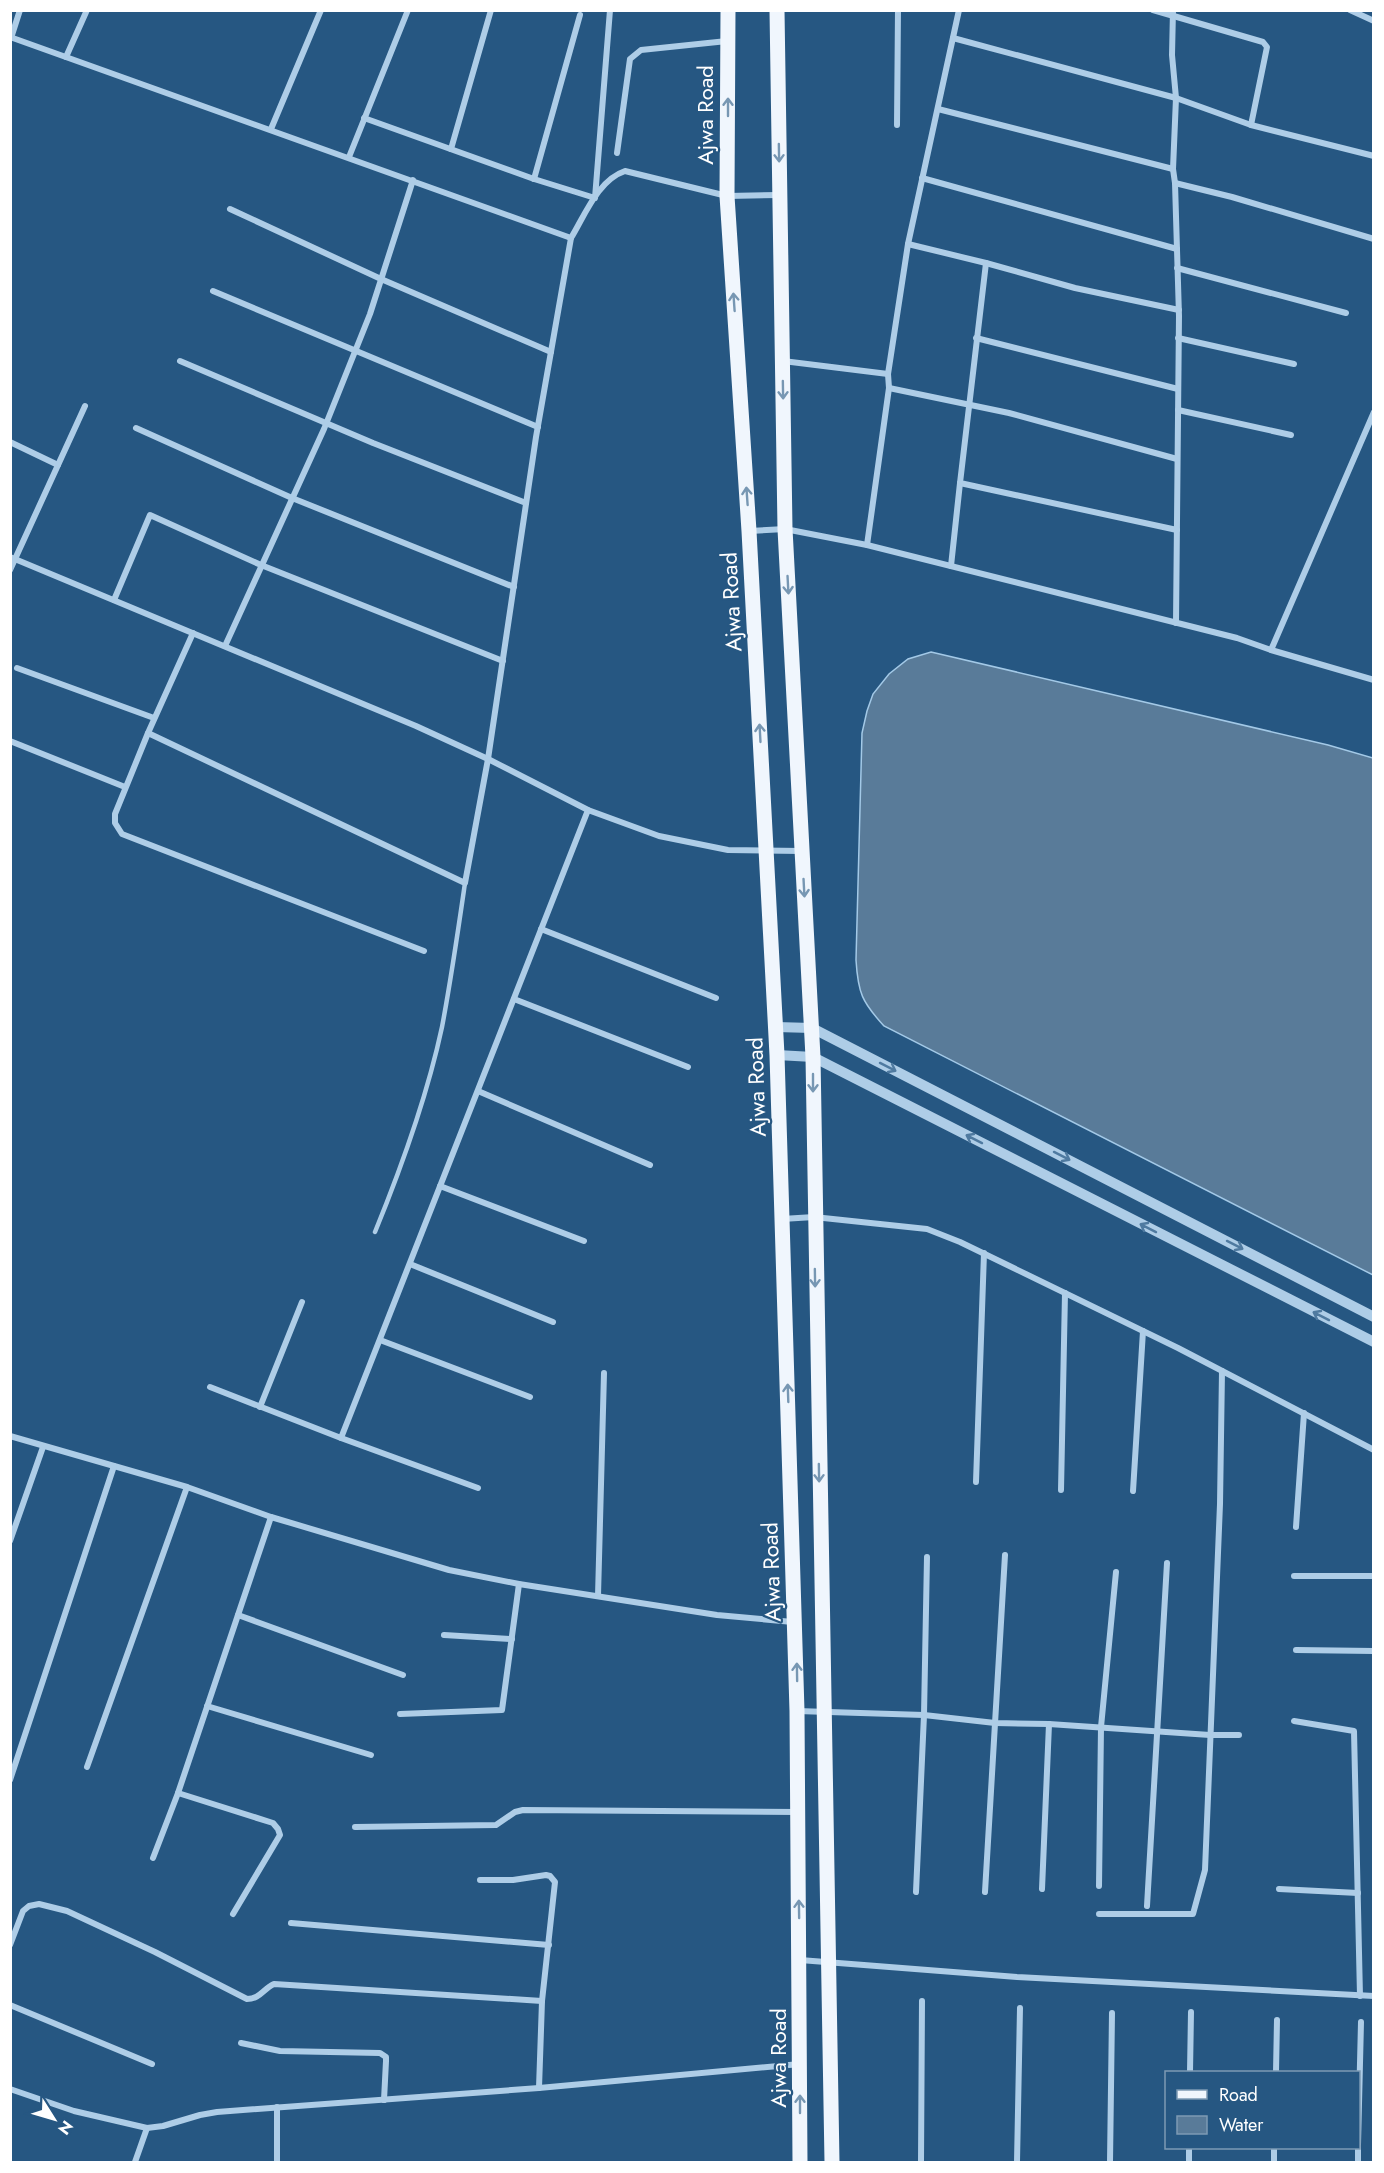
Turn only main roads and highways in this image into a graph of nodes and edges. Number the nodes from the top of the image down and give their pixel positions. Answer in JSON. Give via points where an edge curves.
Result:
{"nodes":[{"id":1,"x":728,"y":10,"type":"edge"},
{"id":2,"x":777,"y":10,"type":"edge"},
{"id":3,"x":800,"y":2163,"type":"edge"},
{"id":4,"x":832,"y":2163,"type":"edge"}],
"edges":[{"from":3,"to":1,"type":"main road","name":"Ajwa Road","one_way":true,"via":[[797,1711],[777,1055],[728,196]]},
{"from":2,"to":4,"type":"main road","one_way":true,"via":[[785,529],[813,1057]]}]}
